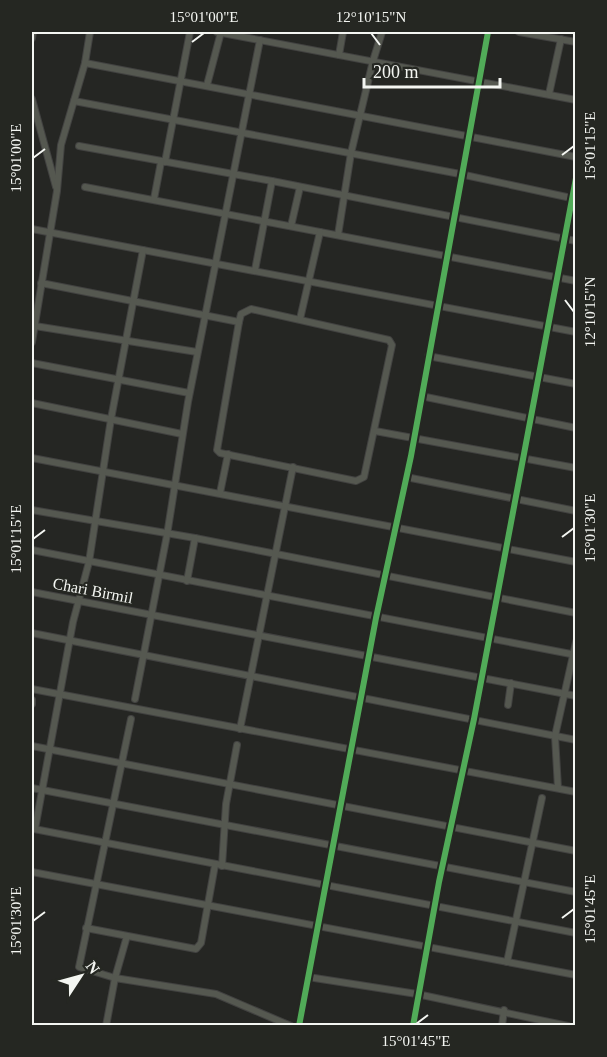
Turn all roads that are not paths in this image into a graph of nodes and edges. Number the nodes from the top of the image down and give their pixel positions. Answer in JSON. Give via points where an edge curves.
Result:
{"nodes":[{"id":1,"x":33,"y":32,"type":"edge"},
{"id":2,"x":90,"y":32,"type":"edge"},
{"id":3,"x":190,"y":32,"type":"edge"},
{"id":4,"x":219,"y":32,"type":"edge"},
{"id":5,"x":268,"y":32,"type":"edge"},
{"id":6,"x":343,"y":32,"type":"edge"},
{"id":7,"x":382,"y":32,"type":"edge"},
{"id":8,"x":488,"y":32,"type":"edge"},
{"id":9,"x":519,"y":32,"type":"edge"},
{"id":10,"x":541,"y":33,"type":"edge"},
{"id":11,"x":32,"y":38,"type":"edge"},
{"id":12,"x":561,"y":39,"type":"junction"},
{"id":13,"x":263,"y":40,"type":"junction"},
{"id":14,"x":576,"y":42,"type":"edge"},
{"id":15,"x":339,"y":55,"type":"junction"},
{"id":16,"x":373,"y":61,"type":"junction"},
{"id":17,"x":85,"y":63,"type":"junction"},
{"id":18,"x":179,"y":80,"type":"junction"},
{"id":19,"x":480,"y":81,"type":"junction"},
{"id":20,"x":207,"y":85,"type":"junction"},
{"id":21,"x":249,"y":93,"type":"junction"},
{"id":22,"x":549,"y":94,"type":"junction"},
{"id":23,"x":32,"y":99,"type":"edge"},
{"id":24,"x":576,"y":100,"type":"edge"},
{"id":25,"x":74,"y":101,"type":"junction"},
{"id":26,"x":361,"y":116,"type":"junction"},
{"id":27,"x":171,"y":121,"type":"junction"},
{"id":28,"x":241,"y":133,"type":"junction"},
{"id":29,"x":469,"y":137,"type":"junction"},
{"id":30,"x":79,"y":146,"type":"dead end"},
{"id":31,"x":351,"y":153,"type":"junction"},
{"id":32,"x":576,"y":157,"type":"edge"},
{"id":33,"x":163,"y":162,"type":"junction"},
{"id":34,"x":232,"y":174,"type":"junction"},
{"id":35,"x":460,"y":174,"type":"junction"},
{"id":36,"x":576,"y":178,"type":"edge"},
{"id":37,"x":272,"y":181,"type":"junction"},
{"id":38,"x":85,"y":187,"type":"dead end"},
{"id":39,"x":300,"y":187,"type":"junction"},
{"id":40,"x":57,"y":191,"type":"junction"},
{"id":41,"x":345,"y":196,"type":"junction"},
{"id":42,"x":154,"y":199,"type":"junction"},
{"id":43,"x":573,"y":199,"type":"edge"},
{"id":44,"x":224,"y":212,"type":"junction"},
{"id":45,"x":453,"y":216,"type":"junction"},
{"id":46,"x":264,"y":221,"type":"junction"},
{"id":47,"x":291,"y":226,"type":"junction"},
{"id":48,"x":32,"y":229,"type":"edge"},
{"id":49,"x":320,"y":232,"type":"junction"},
{"id":50,"x":50,"y":233,"type":"junction"},
{"id":51,"x":338,"y":235,"type":"junction"},
{"id":52,"x":562,"y":239,"type":"junction"},
{"id":53,"x":576,"y":241,"type":"edge"},
{"id":54,"x":143,"y":250,"type":"junction"},
{"id":55,"x":446,"y":256,"type":"junction"},
{"id":56,"x":215,"y":262,"type":"junction"},
{"id":57,"x":255,"y":270,"type":"junction"},
{"id":58,"x":555,"y":277,"type":"junction"},
{"id":59,"x":308,"y":281,"type":"junction"},
{"id":60,"x":576,"y":281,"type":"edge"},
{"id":61,"x":41,"y":283,"type":"junction"},
{"id":62,"x":134,"y":300,"type":"junction"},
{"id":63,"x":438,"y":308,"type":"junction"},
{"id":64,"x":205,"y":314,"type":"junction"},
{"id":65,"x":300,"y":319,"type":"junction"},
{"id":66,"x":239,"y":322,"type":"junction"},
{"id":67,"x":35,"y":326,"type":"junction"},
{"id":68,"x":546,"y":327,"type":"junction"},
{"id":69,"x":576,"y":332,"type":"edge"},
{"id":70,"x":127,"y":340,"type":"junction"},
{"id":71,"x":32,"y":342,"type":"edge"},
{"id":72,"x":197,"y":352,"type":"junction"},
{"id":73,"x":428,"y":356,"type":"junction"},
{"id":74,"x":32,"y":363,"type":"edge"},
{"id":75,"x":537,"y":376,"type":"junction"},
{"id":76,"x":119,"y":379,"type":"junction"},
{"id":77,"x":576,"y":384,"type":"edge"},
{"id":78,"x":189,"y":393,"type":"junction"},
{"id":79,"x":421,"y":396,"type":"junction"},
{"id":80,"x":32,"y":403,"type":"edge"},
{"id":81,"x":111,"y":419,"type":"junction"},
{"id":82,"x":528,"y":419,"type":"junction"},
{"id":83,"x":576,"y":428,"type":"edge"},
{"id":84,"x":375,"y":431,"type":"junction"},
{"id":85,"x":182,"y":434,"type":"junction"},
{"id":86,"x":414,"y":438,"type":"junction"},
{"id":87,"x":228,"y":454,"type":"junction"},
{"id":88,"x":32,"y":458,"type":"edge"},
{"id":89,"x":521,"y":458,"type":"junction"},
{"id":90,"x":293,"y":467,"type":"junction"},
{"id":91,"x":576,"y":468,"type":"edge"},
{"id":92,"x":102,"y":471,"type":"junction"},
{"id":93,"x":406,"y":477,"type":"junction"},
{"id":94,"x":173,"y":485,"type":"junction"},
{"id":95,"x":220,"y":493,"type":"junction"},
{"id":96,"x":514,"y":499,"type":"junction"},
{"id":97,"x":286,"y":505,"type":"junction"},
{"id":98,"x":32,"y":510,"type":"edge"},
{"id":99,"x":576,"y":511,"type":"edge"},
{"id":100,"x":94,"y":520,"type":"junction"},
{"id":101,"x":395,"y":528,"type":"junction"},
{"id":102,"x":167,"y":535,"type":"junction"},
{"id":103,"x":195,"y":538,"type":"junction"},
{"id":104,"x":506,"y":547,"type":"junction"},
{"id":105,"x":32,"y":550,"type":"edge"},
{"id":106,"x":275,"y":556,"type":"junction"},
{"id":107,"x":89,"y":562,"type":"junction"},
{"id":108,"x":576,"y":562,"type":"edge"},
{"id":109,"x":159,"y":575,"type":"junction"},
{"id":110,"x":385,"y":577,"type":"junction"},
{"id":111,"x":187,"y":581,"type":"junction"},
{"id":112,"x":32,"y":592,"type":"edge"},
{"id":113,"x":267,"y":597,"type":"junction"},
{"id":114,"x":496,"y":598,"type":"junction"},
{"id":115,"x":78,"y":601,"type":"junction"},
{"id":116,"x":576,"y":614,"type":"edge"},
{"id":117,"x":150,"y":615,"type":"junction"},
{"id":118,"x":376,"y":618,"type":"junction"},
{"id":119,"x":32,"y":633,"type":"edge"},
{"id":120,"x":260,"y":636,"type":"junction"},
{"id":121,"x":490,"y":639,"type":"junction"},
{"id":122,"x":70,"y":641,"type":"junction"},
{"id":123,"x":576,"y":642,"type":"edge"},
{"id":124,"x":574,"y":655,"type":"edge"},
{"id":125,"x":142,"y":656,"type":"junction"},
{"id":126,"x":369,"y":657,"type":"junction"},
{"id":127,"x":253,"y":676,"type":"junction"},
{"id":128,"x":480,"y":678,"type":"junction"},
{"id":129,"x":511,"y":684,"type":"junction"},
{"id":130,"x":32,"y":689,"type":"edge"},
{"id":131,"x":563,"y":693,"type":"junction"},
{"id":132,"x":62,"y":695,"type":"junction"},
{"id":133,"x":363,"y":696,"type":"junction"},
{"id":134,"x":576,"y":696,"type":"edge"},
{"id":135,"x":135,"y":699,"type":"dead end"},
{"id":136,"x":508,"y":705,"type":"dead end"},
{"id":137,"x":131,"y":718,"type":"dead end"},
{"id":138,"x":474,"y":719,"type":"junction"},
{"id":139,"x":240,"y":729,"type":"junction"},
{"id":140,"x":555,"y":736,"type":"junction"},
{"id":141,"x":576,"y":740,"type":"edge"},
{"id":142,"x":237,"y":745,"type":"dead end"},
{"id":143,"x":32,"y":746,"type":"edge"},
{"id":144,"x":50,"y":749,"type":"junction"},
{"id":145,"x":352,"y":751,"type":"junction"},
{"id":146,"x":122,"y":763,"type":"junction"},
{"id":147,"x":464,"y":771,"type":"junction"},
{"id":148,"x":230,"y":782,"type":"junction"},
{"id":149,"x":32,"y":788,"type":"edge"},
{"id":150,"x":558,"y":788,"type":"junction"},
{"id":151,"x":44,"y":790,"type":"junction"},
{"id":152,"x":576,"y":792,"type":"edge"},
{"id":153,"x":542,"y":798,"type":"dead end"},
{"id":154,"x":114,"y":804,"type":"junction"},
{"id":155,"x":341,"y":807,"type":"junction"},
{"id":156,"x":225,"y":826,"type":"junction"},
{"id":157,"x":452,"y":827,"type":"junction"},
{"id":158,"x":33,"y":829,"type":"edge"},
{"id":159,"x":532,"y":842,"type":"junction"},
{"id":160,"x":107,"y":843,"type":"junction"},
{"id":161,"x":333,"y":848,"type":"junction"},
{"id":162,"x":576,"y":850,"type":"edge"},
{"id":163,"x":219,"y":866,"type":"junction"},
{"id":164,"x":442,"y":866,"type":"junction"},
{"id":165,"x":32,"y":872,"type":"edge"},
{"id":166,"x":524,"y":881,"type":"junction"},
{"id":167,"x":97,"y":885,"type":"junction"},
{"id":168,"x":325,"y":887,"type":"junction"},
{"id":169,"x":576,"y":892,"type":"edge"},
{"id":170,"x":208,"y":906,"type":"junction"},
{"id":171,"x":435,"y":906,"type":"junction"},
{"id":172,"x":517,"y":921,"type":"junction"},
{"id":173,"x":317,"y":927,"type":"junction"},
{"id":174,"x":86,"y":928,"type":"junction"},
{"id":175,"x":576,"y":933,"type":"edge"},
{"id":176,"x":127,"y":936,"type":"junction"},
{"id":177,"x":428,"y":948,"type":"junction"},
{"id":178,"x":507,"y":962,"type":"junction"},
{"id":179,"x":576,"y":975,"type":"edge"},
{"id":180,"x":308,"y":977,"type":"junction"},
{"id":181,"x":115,"y":978,"type":"junction"},
{"id":182,"x":417,"y":994,"type":"junction"},
{"id":183,"x":504,"y":1010,"type":"junction"},
{"id":184,"x":106,"y":1026,"type":"edge"},
{"id":185,"x":291,"y":1026,"type":"edge"},
{"id":186,"x":299,"y":1026,"type":"edge"},
{"id":187,"x":413,"y":1026,"type":"edge"},
{"id":188,"x":502,"y":1026,"type":"edge"},
{"id":189,"x":568,"y":1026,"type":"edge"}],
"edges":[{"from":1,"to":11,"type":"street"},
{"from":2,"to":17,"type":"street"},
{"from":3,"to":18,"type":"street"},
{"from":4,"to":13,"type":"street"},
{"from":4,"to":20,"type":"street"},
{"from":5,"to":13,"type":"street"},
{"from":6,"to":15,"type":"street"},
{"from":7,"to":16,"type":"street"},
{"from":8,"to":19,"type":"street"},
{"from":9,"to":10,"type":"street"},
{"from":10,"to":12,"type":"street"},
{"from":12,"to":14,"type":"street"},
{"from":12,"to":22,"type":"street"},
{"from":13,"to":15,"type":"street"},
{"from":13,"to":21,"type":"street"},
{"from":15,"to":16,"type":"street"},
{"from":16,"to":19,"type":"street"},
{"from":16,"to":26,"type":"street"},
{"from":17,"to":18,"type":"street"},
{"from":17,"to":25,"type":"street"},
{"from":18,"to":20,"type":"street"},
{"from":18,"to":27,"type":"street"},
{"from":19,"to":22,"type":"street"},
{"from":19,"to":29,"type":"street"},
{"from":20,"to":21,"type":"street"},
{"from":21,"to":26,"type":"street"},
{"from":21,"to":28,"type":"street"},
{"from":22,"to":24,"type":"street"},
{"from":23,"to":40,"type":"street"},
{"from":25,"to":27,"type":"street"},
{"from":25,"to":40,"type":"street","via":[[61,145]]},
{"from":26,"to":29,"type":"street"},
{"from":26,"to":31,"type":"street"},
{"from":27,"to":28,"type":"street"},
{"from":27,"to":33,"type":"street"},
{"from":28,"to":31,"type":"street"},
{"from":28,"to":34,"type":"street"},
{"from":29,"to":32,"type":"street"},
{"from":29,"to":35,"type":"street"},
{"from":30,"to":33,"type":"street"},
{"from":31,"to":35,"type":"street"},
{"from":31,"to":41,"type":"street"},
{"from":33,"to":34,"type":"street"},
{"from":33,"to":42,"type":"street"},
{"from":34,"to":37,"type":"street"},
{"from":34,"to":44,"type":"street"},
{"from":35,"to":43,"type":"street"},
{"from":35,"to":45,"type":"street"},
{"from":36,"to":43,"type":"street"},
{"from":37,"to":39,"type":"street"},
{"from":37,"to":46,"type":"street"},
{"from":38,"to":42,"type":"street"},
{"from":39,"to":41,"type":"street"},
{"from":39,"to":47,"type":"street"},
{"from":40,"to":50,"type":"street"},
{"from":41,"to":45,"type":"street"},
{"from":41,"to":51,"type":"street"},
{"from":42,"to":44,"type":"street"},
{"from":43,"to":52,"type":"street"},
{"from":44,"to":46,"type":"street"},
{"from":44,"to":56,"type":"street"},
{"from":45,"to":52,"type":"street"},
{"from":45,"to":55,"type":"street"},
{"from":46,"to":47,"type":"street"},
{"from":46,"to":57,"type":"street"},
{"from":47,"to":49,"type":"street"},
{"from":48,"to":50,"type":"street"},
{"from":49,"to":51,"type":"street"},
{"from":49,"to":59,"type":"street"},
{"from":50,"to":54,"type":"street"},
{"from":50,"to":61,"type":"street"},
{"from":51,"to":55,"type":"street"},
{"from":52,"to":53,"type":"street"},
{"from":52,"to":58,"type":"street"},
{"from":54,"to":56,"type":"street"},
{"from":54,"to":62,"type":"street"},
{"from":55,"to":58,"type":"street"},
{"from":55,"to":63,"type":"street"},
{"from":56,"to":57,"type":"street"},
{"from":56,"to":64,"type":"street"},
{"from":57,"to":59,"type":"street"},
{"from":58,"to":60,"type":"street"},
{"from":58,"to":68,"type":"street"},
{"from":59,"to":63,"type":"street"},
{"from":59,"to":65,"type":"street"},
{"from":61,"to":62,"type":"street"},
{"from":61,"to":67,"type":"street"},
{"from":62,"to":64,"type":"street"},
{"from":62,"to":70,"type":"street"},
{"from":63,"to":68,"type":"street"},
{"from":63,"to":73,"type":"street"},
{"from":64,"to":66,"type":"street"},
{"from":64,"to":72,"type":"street"},
{"from":65,"to":66,"type":"street","via":[[251,309],[241,314]]},
{"from":65,"to":84,"type":"street","via":[[390,340]]},
{"from":66,"to":87,"type":"street","via":[[216,446],[220,453]]},
{"from":67,"to":70,"type":"street"},
{"from":67,"to":71,"type":"street"},
{"from":68,"to":69,"type":"street"},
{"from":68,"to":75,"type":"street"},
{"from":70,"to":72,"type":"street"},
{"from":70,"to":76,"type":"street"},
{"from":72,"to":78,"type":"street"},
{"from":73,"to":75,"type":"street"},
{"from":73,"to":79,"type":"street"},
{"from":74,"to":76,"type":"street"},
{"from":75,"to":77,"type":"street"},
{"from":75,"to":82,"type":"street"},
{"from":76,"to":78,"type":"street"},
{"from":76,"to":81,"type":"street"},
{"from":78,"to":85,"type":"street"},
{"from":79,"to":82,"type":"street"},
{"from":79,"to":86,"type":"street"},
{"from":80,"to":81,"type":"street"},
{"from":81,"to":85,"type":"street"},
{"from":81,"to":92,"type":"street"},
{"from":82,"to":83,"type":"street"},
{"from":82,"to":89,"type":"street"},
{"from":84,"to":86,"type":"street"},
{"from":84,"to":90,"type":"street","via":[[360,480]]},
{"from":85,"to":94,"type":"street"},
{"from":86,"to":89,"type":"street"},
{"from":86,"to":93,"type":"street"},
{"from":87,"to":90,"type":"street"},
{"from":87,"to":95,"type":"street"},
{"from":88,"to":92,"type":"street"},
{"from":89,"to":91,"type":"street"},
{"from":89,"to":96,"type":"street"},
{"from":90,"to":97,"type":"street"},
{"from":92,"to":94,"type":"street"},
{"from":92,"to":100,"type":"street"},
{"from":93,"to":96,"type":"street"},
{"from":93,"to":101,"type":"street"},
{"from":94,"to":95,"type":"street"},
{"from":94,"to":102,"type":"street"},
{"from":95,"to":97,"type":"street"},
{"from":96,"to":99,"type":"street"},
{"from":96,"to":104,"type":"street"},
{"from":97,"to":101,"type":"street"},
{"from":97,"to":106,"type":"street"},
{"from":98,"to":100,"type":"street"},
{"from":100,"to":102,"type":"street"},
{"from":100,"to":107,"type":"street"},
{"from":101,"to":104,"type":"street"},
{"from":101,"to":110,"type":"street"},
{"from":102,"to":103,"type":"street"},
{"from":102,"to":109,"type":"street"},
{"from":103,"to":106,"type":"street"},
{"from":103,"to":111,"type":"street"},
{"from":104,"to":108,"type":"street"},
{"from":104,"to":114,"type":"street"},
{"from":105,"to":107,"type":"street"},
{"from":106,"to":110,"type":"street"},
{"from":106,"to":113,"type":"street"},
{"from":107,"to":109,"type":"street"},
{"from":107,"to":115,"type":"street"},
{"from":109,"to":111,"type":"street"},
{"from":109,"to":117,"type":"street"},
{"from":110,"to":114,"type":"street"},
{"from":110,"to":118,"type":"street"},
{"from":111,"to":113,"type":"street"},
{"from":112,"to":115,"type":"street","name":"Chari Birmil"},
{"from":113,"to":118,"type":"street"},
{"from":113,"to":120,"type":"street"},
{"from":114,"to":116,"type":"street"},
{"from":114,"to":121,"type":"street"},
{"from":115,"to":117,"type":"street","name":"Chari Birmil"},
{"from":115,"to":122,"type":"street"},
{"from":117,"to":120,"type":"street","name":"Chari Birmil"},
{"from":117,"to":125,"type":"street"},
{"from":118,"to":121,"type":"street"},
{"from":118,"to":126,"type":"street"},
{"from":119,"to":122,"type":"street"},
{"from":120,"to":126,"type":"street","name":"Chari Birmil"},
{"from":120,"to":127,"type":"street"},
{"from":121,"to":124,"type":"street"},
{"from":121,"to":128,"type":"street"},
{"from":122,"to":125,"type":"street"},
{"from":122,"to":132,"type":"street"},
{"from":123,"to":124,"type":"street"},
{"from":124,"to":131,"type":"street"},
{"from":125,"to":127,"type":"street"},
{"from":125,"to":135,"type":"street"},
{"from":126,"to":128,"type":"street","name":"Chari Birmil"},
{"from":126,"to":133,"type":"street"},
{"from":127,"to":133,"type":"street"},
{"from":127,"to":139,"type":"street"},
{"from":128,"to":129,"type":"street","name":"Chari Birmil"},
{"from":128,"to":138,"type":"street"},
{"from":129,"to":131,"type":"street","name":"Chari Birmil"},
{"from":129,"to":136,"type":"street"},
{"from":130,"to":132,"type":"street"},
{"from":131,"to":134,"type":"street","name":"Chari Birmil"},
{"from":131,"to":140,"type":"street"},
{"from":132,"to":139,"type":"street"},
{"from":132,"to":144,"type":"street"},
{"from":133,"to":138,"type":"street"},
{"from":133,"to":145,"type":"street"},
{"from":137,"to":146,"type":"street"},
{"from":138,"to":140,"type":"street"},
{"from":138,"to":147,"type":"street"},
{"from":139,"to":145,"type":"street"},
{"from":140,"to":141,"type":"street"},
{"from":140,"to":150,"type":"street"},
{"from":142,"to":148,"type":"street"},
{"from":143,"to":144,"type":"street"},
{"from":144,"to":146,"type":"street"},
{"from":144,"to":151,"type":"street"},
{"from":145,"to":147,"type":"street"},
{"from":145,"to":155,"type":"street"},
{"from":146,"to":148,"type":"street"},
{"from":146,"to":154,"type":"street"},
{"from":147,"to":150,"type":"street"},
{"from":147,"to":157,"type":"street"},
{"from":148,"to":155,"type":"street"},
{"from":148,"to":156,"type":"street"},
{"from":149,"to":151,"type":"street"},
{"from":150,"to":152,"type":"street"},
{"from":151,"to":154,"type":"street"},
{"from":151,"to":158,"type":"street"},
{"from":153,"to":159,"type":"street"},
{"from":154,"to":156,"type":"street"},
{"from":154,"to":160,"type":"street"},
{"from":155,"to":157,"type":"street"},
{"from":155,"to":161,"type":"street"},
{"from":156,"to":161,"type":"street"},
{"from":156,"to":163,"type":"street"},
{"from":157,"to":159,"type":"street"},
{"from":157,"to":164,"type":"street"},
{"from":158,"to":160,"type":"street"},
{"from":159,"to":162,"type":"street"},
{"from":159,"to":166,"type":"street"},
{"from":160,"to":163,"type":"street"},
{"from":160,"to":167,"type":"street"},
{"from":161,"to":164,"type":"street"},
{"from":161,"to":168,"type":"street"},
{"from":163,"to":168,"type":"street"},
{"from":163,"to":170,"type":"street"},
{"from":164,"to":166,"type":"street"},
{"from":164,"to":171,"type":"street"},
{"from":165,"to":167,"type":"street"},
{"from":166,"to":169,"type":"street"},
{"from":166,"to":172,"type":"street"},
{"from":167,"to":170,"type":"street"},
{"from":167,"to":174,"type":"street"},
{"from":168,"to":171,"type":"street"},
{"from":168,"to":173,"type":"street"},
{"from":170,"to":173,"type":"street"},
{"from":170,"to":176,"type":"street","via":[[201,943],[196,949]]},
{"from":171,"to":172,"type":"street"},
{"from":171,"to":177,"type":"street"},
{"from":172,"to":175,"type":"street"},
{"from":172,"to":178,"type":"street"},
{"from":173,"to":177,"type":"street"},
{"from":173,"to":180,"type":"street"},
{"from":174,"to":176,"type":"street"},
{"from":174,"to":181,"type":"street","via":[[79,967]]},
{"from":176,"to":181,"type":"street"},
{"from":177,"to":178,"type":"street"},
{"from":177,"to":182,"type":"street"},
{"from":178,"to":179,"type":"street"},
{"from":180,"to":182,"type":"street"},
{"from":180,"to":186,"type":"street"},
{"from":181,"to":184,"type":"street"},
{"from":181,"to":185,"type":"street","via":[[216,994]]},
{"from":182,"to":183,"type":"street"},
{"from":182,"to":187,"type":"street"},
{"from":183,"to":188,"type":"street"},
{"from":183,"to":189,"type":"street"}]}
